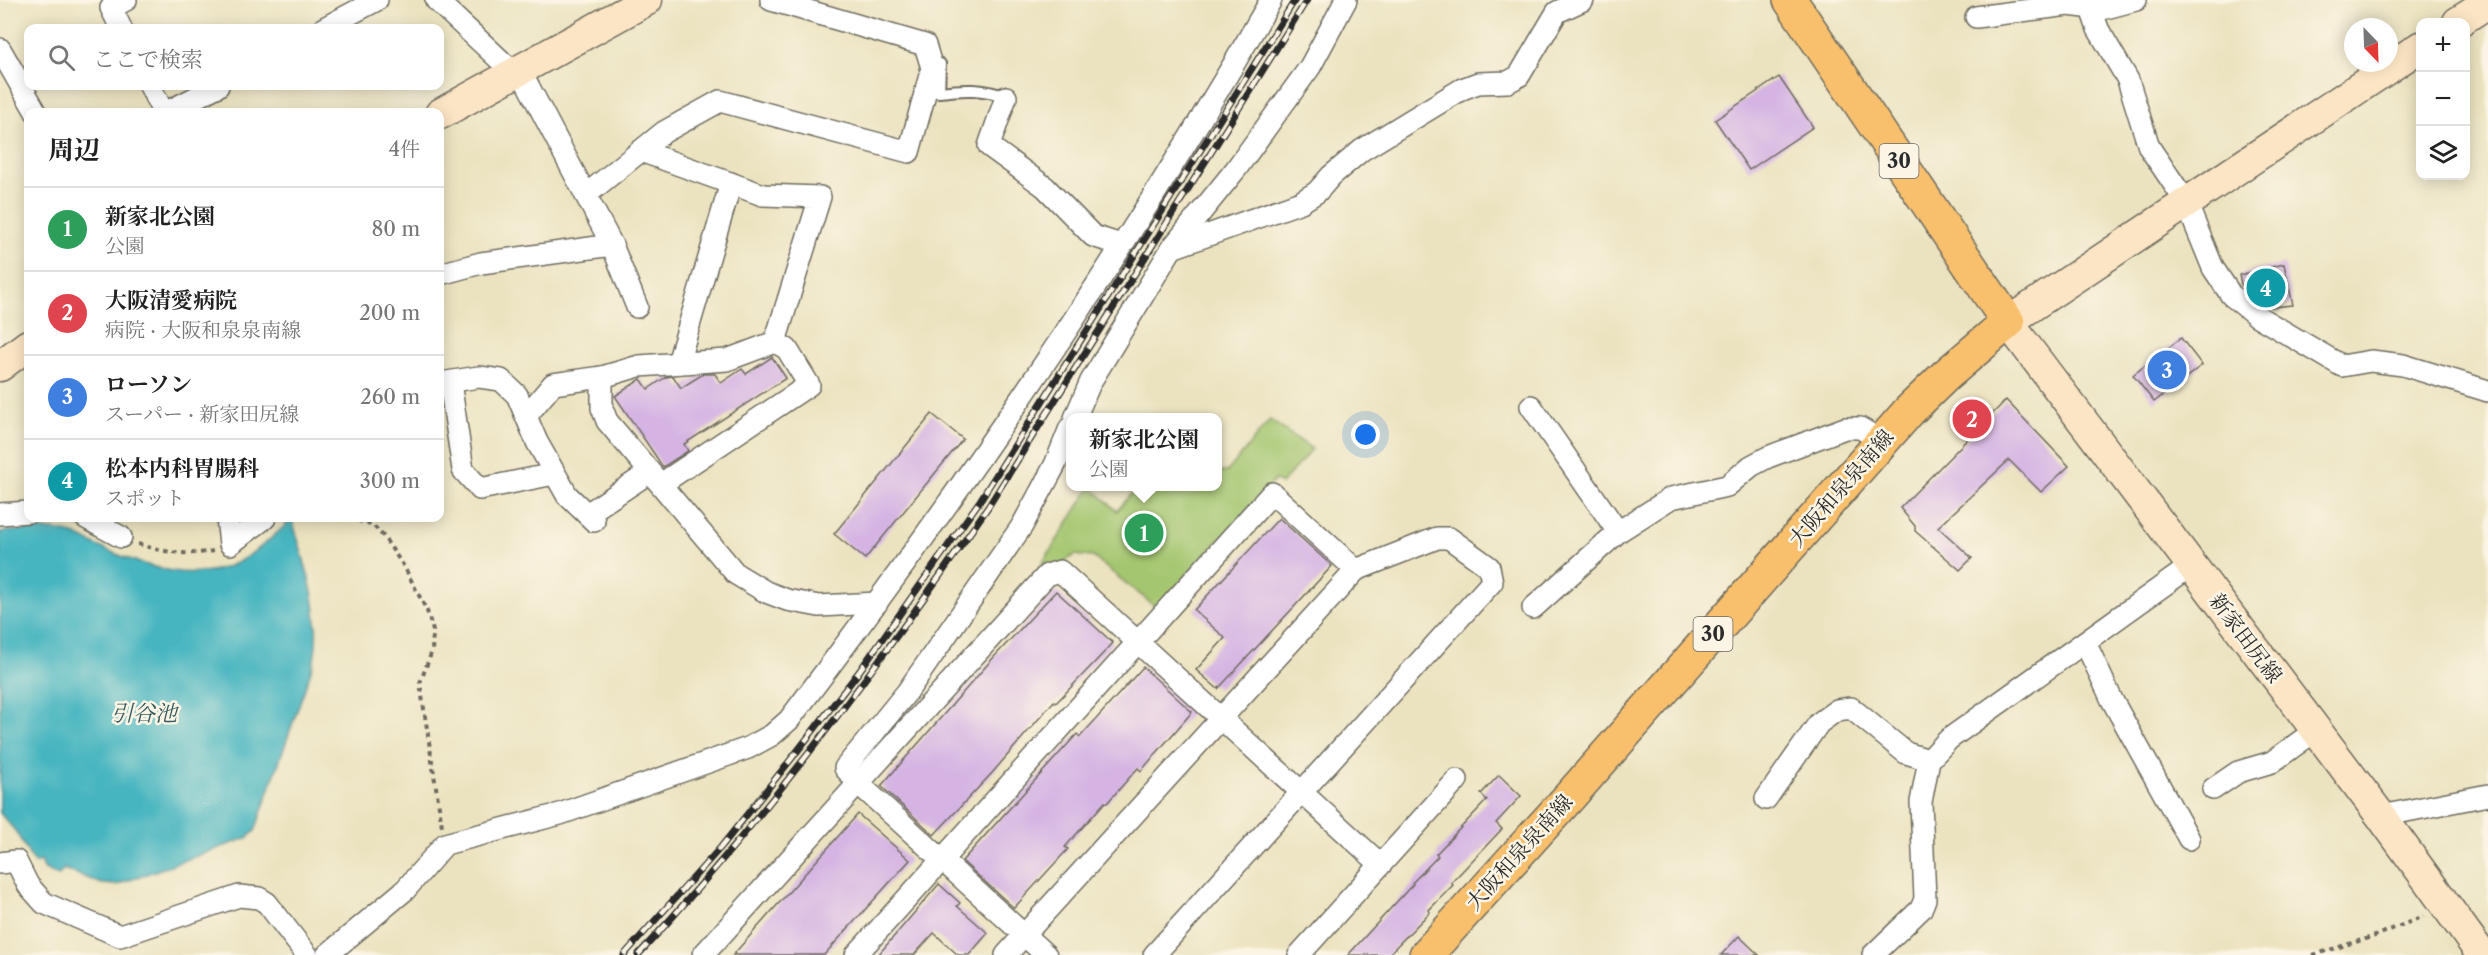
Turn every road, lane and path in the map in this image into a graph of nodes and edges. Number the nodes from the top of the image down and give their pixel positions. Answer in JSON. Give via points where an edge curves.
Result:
{"nodes":[{"id":1,"x":126,"y":0,"type":"edge"},
{"id":2,"x":377,"y":0,"type":"edge"},
{"id":3,"x":436,"y":0,"type":"edge"},
{"id":4,"x":646,"y":0,"type":"edge"},
{"id":5,"x":771,"y":0,"type":"edge"},
{"id":6,"x":1270,"y":0,"type":"edge"},
{"id":7,"x":1346,"y":0,"type":"edge"},
{"id":8,"x":1583,"y":0,"type":"edge"},
{"id":9,"x":1790,"y":0,"type":"edge"},
{"id":10,"x":2136,"y":0,"type":"edge"},
{"id":11,"x":2488,"y":3,"type":"edge"},
{"id":12,"x":2089,"y":4,"type":"edge"},
{"id":13,"x":1976,"y":17,"type":"dead end"},
{"id":14,"x":2464,"y":18,"type":"edge"},
{"id":15,"x":119,"y":24,"type":"edge"},
{"id":16,"x":332,"y":24,"type":"edge"},
{"id":17,"x":0,"y":49,"type":"edge"},
{"id":18,"x":2416,"y":50,"type":"edge"},
{"id":19,"x":928,"y":55,"type":"junction"},
{"id":20,"x":517,"y":72,"type":"junction"},
{"id":21,"x":6,"y":73,"type":"edge"},
{"id":22,"x":152,"y":90,"type":"edge"},
{"id":23,"x":210,"y":90,"type":"edge"},
{"id":24,"x":1006,"y":98,"type":"joint"},
{"id":25,"x":33,"y":108,"type":"edge"},
{"id":26,"x":163,"y":108,"type":"edge"},
{"id":27,"x":173,"y":108,"type":"edge"},
{"id":28,"x":444,"y":112,"type":"edge"},
{"id":29,"x":640,"y":151,"type":"junction"},
{"id":30,"x":730,"y":183,"type":"junction"},
{"id":31,"x":587,"y":194,"type":"junction"},
{"id":32,"x":2186,"y":202,"type":"junction"},
{"id":33,"x":612,"y":245,"type":"junction"},
{"id":34,"x":1121,"y":245,"type":"junction"},
{"id":35,"x":1172,"y":248,"type":"junction"},
{"id":36,"x":444,"y":273,"type":"edge"},
{"id":37,"x":637,"y":307,"type":"dead end"},
{"id":38,"x":2008,"y":322,"type":"junction"},
{"id":39,"x":775,"y":342,"type":"junction"},
{"id":40,"x":24,"y":348,"type":"edge"},
{"id":41,"x":678,"y":363,"type":"junction"},
{"id":42,"x":0,"y":366,"type":"edge"},
{"id":43,"x":602,"y":377,"type":"junction"},
{"id":44,"x":445,"y":383,"type":"edge"},
{"id":45,"x":2488,"y":391,"type":"edge"},
{"id":46,"x":1531,"y":406,"type":"dead end"},
{"id":47,"x":1077,"y":413,"type":"edge"},
{"id":48,"x":527,"y":415,"type":"junction"},
{"id":49,"x":1066,"y":440,"type":"edge"},
{"id":50,"x":1882,"y":441,"type":"junction"},
{"id":51,"x":554,"y":474,"type":"junction"},
{"id":52,"x":655,"y":478,"type":"junction"},
{"id":53,"x":24,"y":512,"type":"edge"},
{"id":54,"x":0,"y":514,"type":"edge"},
{"id":55,"x":101,"y":522,"type":"edge"},
{"id":56,"x":227,"y":522,"type":"edge"},
{"id":57,"x":260,"y":522,"type":"edge"},
{"id":58,"x":363,"y":522,"type":"edge"},
{"id":59,"x":120,"y":527,"type":"edge"},
{"id":60,"x":1618,"y":532,"type":"junction"},
{"id":61,"x":230,"y":544,"type":"junction"},
{"id":62,"x":2192,"y":565,"type":"junction"},
{"id":63,"x":1356,"y":570,"type":"junction"},
{"id":64,"x":877,"y":603,"type":"junction"},
{"id":65,"x":1533,"y":608,"type":"dead end"},
{"id":66,"x":2085,"y":642,"type":"junction"},
{"id":67,"x":1139,"y":643,"type":"junction"},
{"id":68,"x":1220,"y":718,"type":"junction"},
{"id":69,"x":2316,"y":730,"type":"junction"},
{"id":70,"x":1929,"y":760,"type":"junction"},
{"id":71,"x":1457,"y":780,"type":"dead end"},
{"id":72,"x":859,"y":784,"type":"junction"},
{"id":73,"x":2213,"y":789,"type":"dead end"},
{"id":74,"x":1301,"y":792,"type":"junction"},
{"id":75,"x":2488,"y":795,"type":"edge"},
{"id":76,"x":1766,"y":799,"type":"dead end"},
{"id":77,"x":2381,"y":816,"type":"junction"},
{"id":78,"x":2189,"y":838,"type":"dead end"},
{"id":79,"x":445,"y":844,"type":"junction"},
{"id":80,"x":942,"y":860,"type":"junction"},
{"id":81,"x":0,"y":863,"type":"edge"},
{"id":82,"x":1380,"y":864,"type":"junction"},
{"id":83,"x":2447,"y":907,"type":"junction"},
{"id":84,"x":1024,"y":935,"type":"junction"},
{"id":85,"x":118,"y":945,"type":"edge"},
{"id":86,"x":337,"y":951,"type":"edge"},
{"id":87,"x":308,"y":955,"type":"edge"},
{"id":88,"x":703,"y":955,"type":"edge"},
{"id":89,"x":856,"y":955,"type":"edge"},
{"id":90,"x":1006,"y":955,"type":"edge"},
{"id":91,"x":1046,"y":955,"type":"edge"},
{"id":92,"x":1154,"y":955,"type":"edge"},
{"id":93,"x":1299,"y":955,"type":"edge"},
{"id":94,"x":1426,"y":955,"type":"edge"},
{"id":95,"x":1873,"y":955,"type":"edge"},
{"id":96,"x":2313,"y":955,"type":"edge"},
{"id":97,"x":2482,"y":955,"type":"edge"}],
"edges":[{"from":1,"to":15,"type":"street","via":[[111,8]]},
{"from":2,"to":16,"type":"street"},
{"from":3,"to":20,"type":"street"},
{"from":4,"to":20,"type":"street"},
{"from":5,"to":19,"type":"street","via":[[925,45]]},
{"from":6,"to":34,"type":"street"},
{"from":7,"to":35,"type":"street","via":[[1310,67]]},
{"from":8,"to":35,"type":"street","via":[[1557,12],[1519,76],[1508,82],[1478,83],[1462,89],[1362,150],[1301,202]]},
{"from":9,"to":38,"type":"main road","number":"30"},
{"from":10,"to":12,"type":"street","via":[[2102,9]]},
{"from":11,"to":14,"type":"street"},
{"from":12,"to":13,"type":"street"},
{"from":12,"to":32,"type":"street","via":[[2098,29],[2128,80],[2149,147]]},
{"from":17,"to":21,"type":"street"},
{"from":18,"to":32,"type":"street"},
{"from":19,"to":24,"type":"lane","via":[[942,65],[939,92],[971,89],[991,91]]},
{"from":19,"to":29,"type":"street","via":[[932,68],[909,152],[720,101],[664,132]]},
{"from":20,"to":28,"type":"street"},
{"from":20,"to":31,"type":"street"},
{"from":21,"to":25,"type":"street"},
{"from":22,"to":26,"type":"street"},
{"from":23,"to":27,"type":"street"},
{"from":24,"to":34,"type":"street","via":[[989,146],[1045,187],[1093,236]]},
{"from":29,"to":30,"type":"street"},
{"from":29,"to":31,"type":"street"},
{"from":30,"to":39,"type":"street","via":[[763,195],[820,197]]},
{"from":30,"to":41,"type":"street"},
{"from":31,"to":33,"type":"street"},
{"from":32,"to":38,"type":"street"},
{"from":32,"to":45,"type":"street","via":[[2213,268],[2231,295],[2257,316],[2342,366],[2371,360],[2403,365]]},
{"from":33,"to":36,"type":"street","via":[[481,263]]},
{"from":33,"to":37,"type":"street"},
{"from":34,"to":64,"type":"street"},
{"from":35,"to":47,"type":"street","via":[[1091,381]]},
{"from":38,"to":50,"type":"main road","name":"大阪和泉泉南線","number":"30","via":[[1945,376]]},
{"from":38,"to":62,"type":"street","name":"新家田尻線"},
{"from":39,"to":41,"type":"street","via":[[727,360]]},
{"from":39,"to":52,"type":"street","via":[[787,349],[809,385]]},
{"from":40,"to":42,"type":"street"},
{"from":41,"to":43,"type":"street","via":[[639,366]]},
{"from":43,"to":48,"type":"street","via":[[553,384]]},
{"from":43,"to":52,"type":"street","via":[[602,408],[607,421]]},
{"from":44,"to":48,"type":"street","via":[[479,377],[501,380],[517,395]]},
{"from":44,"to":51,"type":"street","via":[[463,470],[480,489]]},
{"from":46,"to":60,"type":"street"},
{"from":48,"to":51,"type":"street"},
{"from":49,"to":72,"type":"street","via":[[1022,526],[907,692],[845,768]]},
{"from":50,"to":60,"type":"street","via":[[1860,428],[1845,428],[1768,457],[1727,486],[1671,498]]},
{"from":50,"to":94,"type":"main road","name":"大阪和泉泉南線","number":"30"},
{"from":51,"to":52,"type":"street","via":[[567,495],[591,517]]},
{"from":52,"to":64,"type":"street","via":[[736,574],[766,592],[819,606]]},
{"from":53,"to":54,"type":"street"},
{"from":55,"to":59,"type":"street"},
{"from":56,"to":61,"type":"street"},
{"from":57,"to":61,"type":"street"},
{"from":58,"to":79,"type":"path","via":[[373,525],[383,536],[428,611],[432,651],[420,683]]},
{"from":59,"to":61,"type":"path","via":[[152,549],[202,553]]},
{"from":60,"to":65,"type":"street"},
{"from":62,"to":66,"type":"street"},
{"from":62,"to":69,"type":"street","name":"新家田尻線"},
{"from":63,"to":67,"type":"street","via":[[1272,493]]},
{"from":63,"to":68,"type":"street"},
{"from":63,"to":74,"type":"street","via":[[1437,538],[1449,538],[1489,567],[1492,582]]},
{"from":64,"to":79,"type":"street","via":[[789,720],[772,735],[748,748],[560,814]]},
{"from":66,"to":70,"type":"street","via":[[1949,739]]},
{"from":66,"to":78,"type":"street","via":[[2112,700]]},
{"from":67,"to":68,"type":"street"},
{"from":67,"to":72,"type":"street","via":[[1060,571],[1047,575]]},
{"from":67,"to":80,"type":"street"},
{"from":68,"to":74,"type":"street"},
{"from":68,"to":84,"type":"street"},
{"from":69,"to":73,"type":"street","via":[[2272,762],[2238,772]]},
{"from":69,"to":77,"type":"street","name":"新家田尻線"},
{"from":70,"to":76,"type":"street","via":[[1906,753],[1851,708],[1837,710],[1819,723]]},
{"from":70,"to":95,"type":"street","via":[[1921,802],[1925,899],[1921,909]]},
{"from":71,"to":82,"type":"street"},
{"from":72,"to":80,"type":"street"},
{"from":72,"to":88,"type":"street"},
{"from":74,"to":82,"type":"street"},
{"from":74,"to":92,"type":"street"},
{"from":75,"to":77,"type":"street"},
{"from":77,"to":83,"type":"street","name":"新家田尻線"},
{"from":79,"to":86,"type":"street","via":[[405,890]]},
{"from":80,"to":84,"type":"street"},
{"from":80,"to":89,"type":"street"},
{"from":81,"to":85,"type":"street","via":[[16,861],[28,885],[44,903]]},
{"from":82,"to":93,"type":"street"},
{"from":83,"to":96,"type":"path","via":[[2375,936]]},
{"from":83,"to":97,"type":"street","name":"新家田尻線"},
{"from":84,"to":90,"type":"street"},
{"from":84,"to":91,"type":"street"},
{"from":85,"to":87,"type":"street","via":[[120,936],[239,896],[267,903]]}]}
